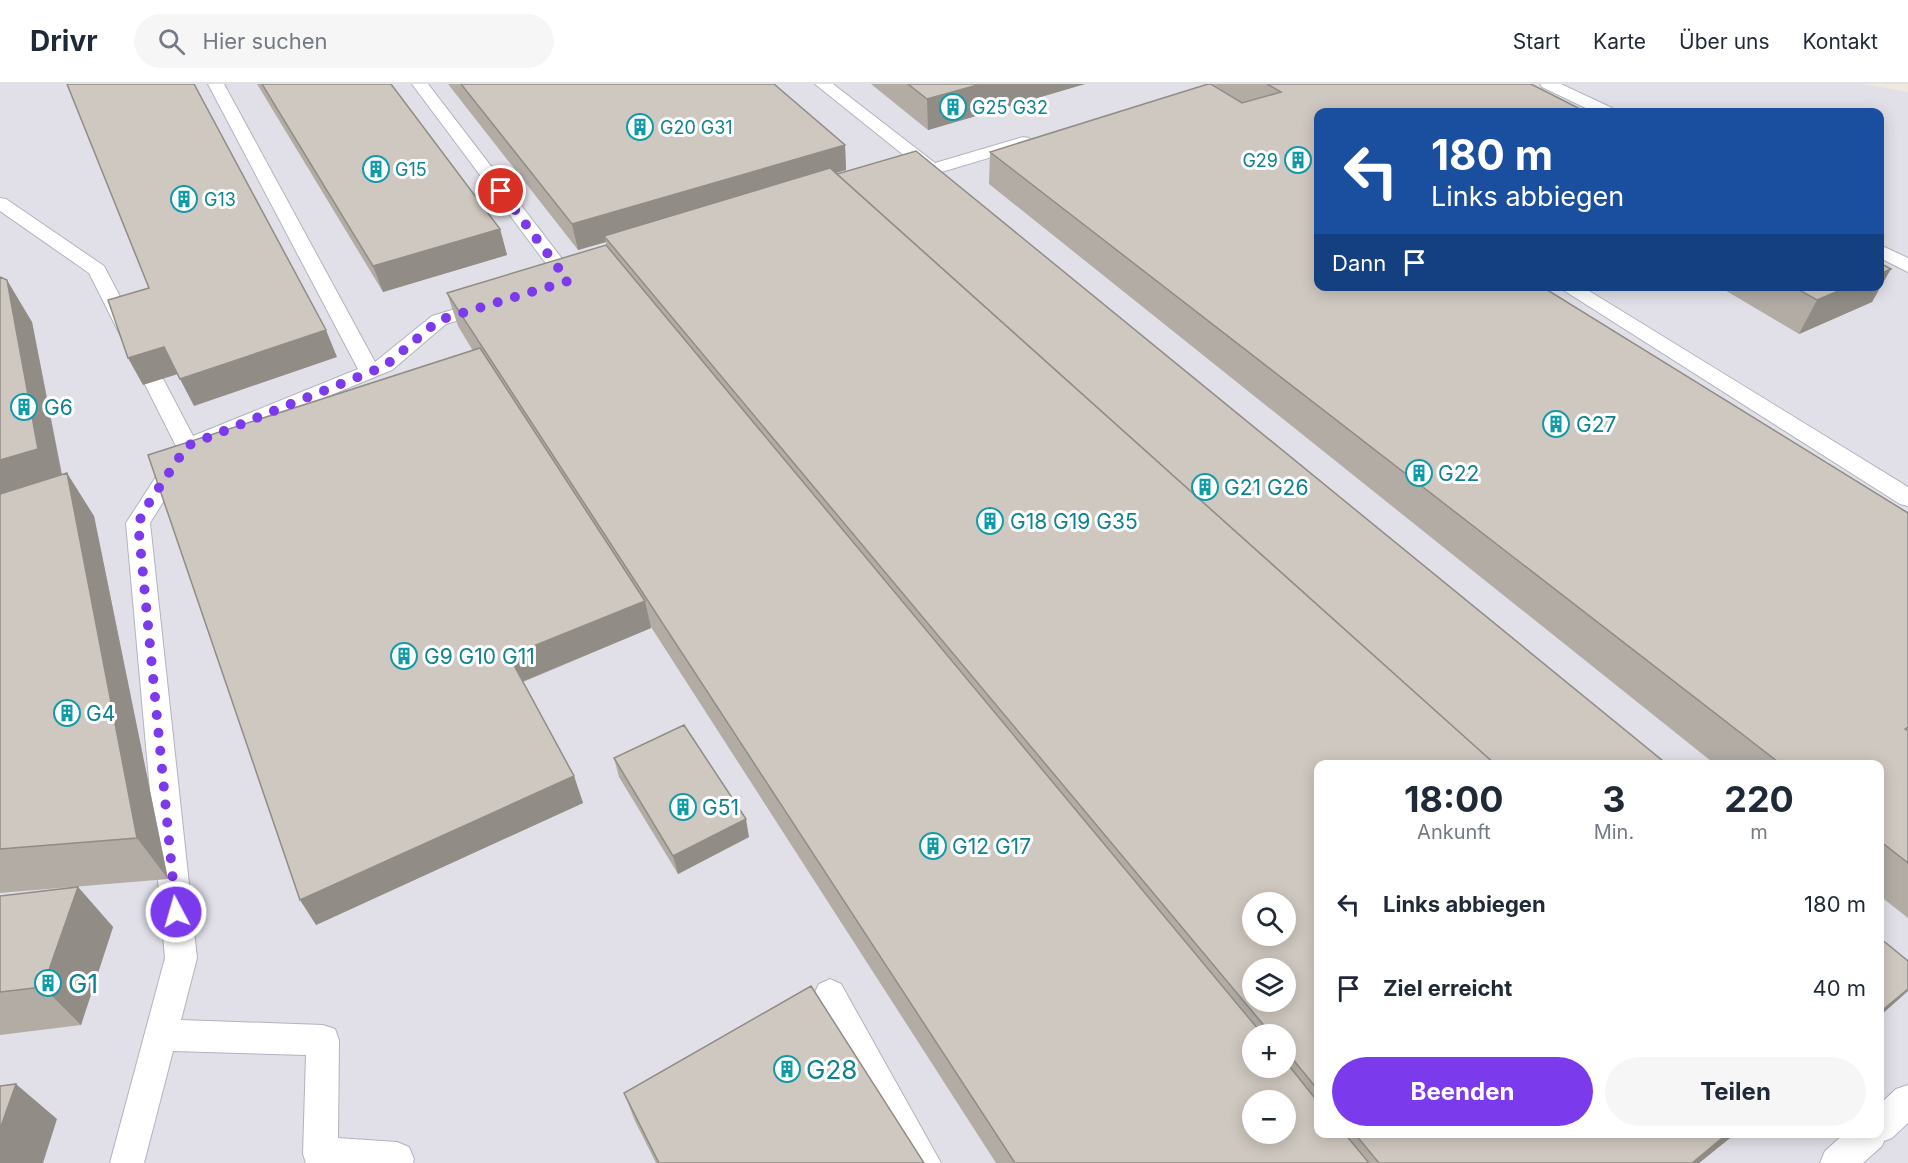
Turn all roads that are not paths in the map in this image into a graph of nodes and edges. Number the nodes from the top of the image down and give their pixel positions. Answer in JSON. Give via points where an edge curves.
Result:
{"nodes":[{"id":1,"x":216,"y":84,"type":"edge"},
{"id":2,"x":420,"y":84,"type":"edge"},
{"id":3,"x":824,"y":84,"type":"edge"},
{"id":4,"x":1548,"y":84,"type":"edge"},
{"id":5,"x":1598,"y":108,"type":"edge"},
{"id":6,"x":1035,"y":138,"type":"edge"},
{"id":7,"x":932,"y":169,"type":"junction"},
{"id":8,"x":909,"y":176,"type":"edge"},
{"id":9,"x":951,"y":184,"type":"edge"},
{"id":10,"x":0,"y":203,"type":"edge"},
{"id":11,"x":1884,"y":253,"type":"edge"},
{"id":12,"x":1908,"y":266,"type":"edge"},
{"id":13,"x":591,"y":274,"type":"edge"},
{"id":14,"x":568,"y":281,"type":"junction"},
{"id":15,"x":547,"y":287,"type":"edge"},
{"id":16,"x":1574,"y":291,"type":"edge"},
{"id":17,"x":504,"y":301,"type":"edge"},
{"id":18,"x":370,"y":372,"type":"junction"},
{"id":19,"x":187,"y":446,"type":"junction"},
{"id":20,"x":1908,"y":498,"type":"edge"},
{"id":21,"x":830,"y":994,"type":"dead end"},
{"id":22,"x":161,"y":1035,"type":"junction"},
{"id":23,"x":1908,"y":1101,"type":"edge"},
{"id":24,"x":1884,"y":1122,"type":"edge"},
{"id":25,"x":1865,"y":1138,"type":"edge"},
{"id":26,"x":127,"y":1163,"type":"edge"},
{"id":27,"x":396,"y":1163,"type":"edge"},
{"id":28,"x":924,"y":1163,"type":"edge"},
{"id":29,"x":1837,"y":1163,"type":"edge"}],
"edges":[{"from":1,"to":18,"type":"lane"},
{"from":2,"to":14,"type":"lane"},
{"from":3,"to":7,"type":"lane"},
{"from":4,"to":5,"type":"lane"},
{"from":6,"to":7,"type":"lane"},
{"from":7,"to":8,"type":"lane"},
{"from":7,"to":9,"type":"lane"},
{"from":10,"to":19,"type":"lane","via":[[97,270]]},
{"from":11,"to":12,"type":"lane"},
{"from":13,"to":14,"type":"lane"},
{"from":14,"to":15,"type":"lane"},
{"from":16,"to":20,"type":"lane"},
{"from":17,"to":18,"type":"lane","via":[[439,320],[385,366]]},
{"from":18,"to":19,"type":"lane"},
{"from":19,"to":22,"type":"lane","via":[[138,523],[181,958]]},
{"from":21,"to":28,"type":"lane"},
{"from":22,"to":26,"type":"lane"},
{"from":22,"to":27,"type":"lane","via":[[323,1040],[320,1154],[397,1159]]},
{"from":23,"to":24,"type":"lane"},
{"from":25,"to":29,"type":"lane"}]}
